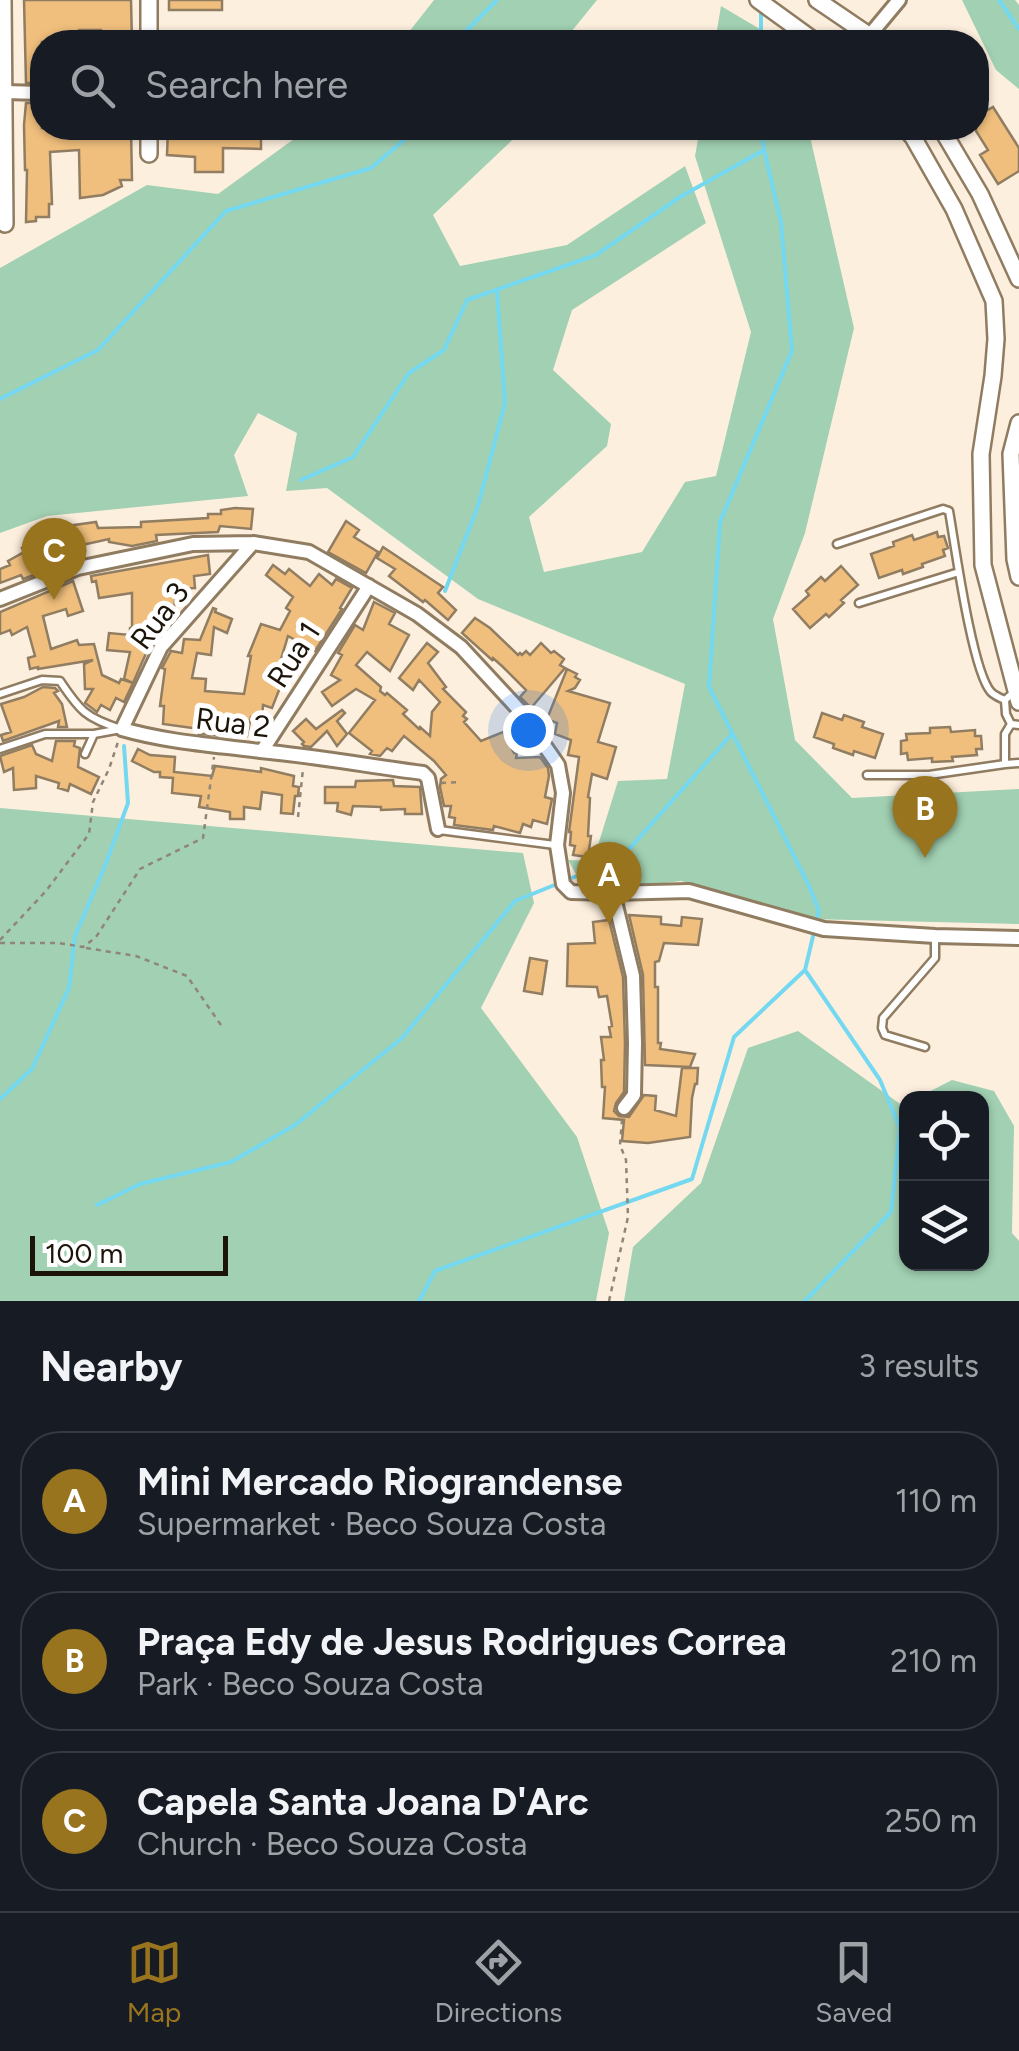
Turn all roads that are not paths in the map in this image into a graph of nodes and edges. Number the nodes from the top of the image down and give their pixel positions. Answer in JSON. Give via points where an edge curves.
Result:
{"nodes":[{"id":1,"x":3,"y":0,"type":"edge"},
{"id":2,"x":149,"y":0,"type":"edge"},
{"id":3,"x":758,"y":0,"type":"edge"},
{"id":4,"x":817,"y":0,"type":"edge"},
{"id":5,"x":899,"y":0,"type":"edge"},
{"id":6,"x":149,"y":30,"type":"edge"},
{"id":7,"x":799,"y":30,"type":"edge"},
{"id":8,"x":857,"y":30,"type":"edge"},
{"id":9,"x":877,"y":30,"type":"edge"},
{"id":10,"x":4,"y":92,"type":"junction"},
{"id":11,"x":30,"y":92,"type":"edge"},
{"id":12,"x":149,"y":140,"type":"edge"},
{"id":13,"x":915,"y":140,"type":"edge"},
{"id":14,"x":948,"y":140,"type":"edge"},
{"id":15,"x":2,"y":152,"type":"edge"},
{"id":16,"x":149,"y":154,"type":"dead end"},
{"id":17,"x":980,"y":194,"type":"junction"},
{"id":18,"x":954,"y":209,"type":"junction"},
{"id":19,"x":5,"y":224,"type":"dead end"},
{"id":20,"x":1018,"y":273,"type":"edge"},
{"id":21,"x":1019,"y":424,"type":"edge"},
{"id":22,"x":981,"y":454,"type":"junction"},
{"id":23,"x":1011,"y":454,"type":"junction"},
{"id":24,"x":252,"y":543,"type":"junction"},
{"id":25,"x":837,"y":544,"type":"dead end"},
{"id":26,"x":959,"y":572,"type":"junction"},
{"id":27,"x":1019,"y":577,"type":"edge"},
{"id":28,"x":368,"y":586,"type":"junction"},
{"id":29,"x":0,"y":600,"type":"edge"},
{"id":30,"x":859,"y":603,"type":"dead end"},
{"id":31,"x":0,"y":694,"type":"edge"},
{"id":32,"x":1013,"y":698,"type":"edge"},
{"id":33,"x":1015,"y":725,"type":"edge"},
{"id":34,"x":122,"y":729,"type":"junction"},
{"id":35,"x":94,"y":734,"type":"junction"},
{"id":36,"x":0,"y":749,"type":"edge"},
{"id":37,"x":262,"y":750,"type":"junction"},
{"id":38,"x":85,"y":754,"type":"dead end"},
{"id":39,"x":1005,"y":764,"type":"junction"},
{"id":40,"x":1019,"y":764,"type":"edge"},
{"id":41,"x":867,"y":775,"type":"dead end"},
{"id":42,"x":438,"y":828,"type":"joint"},
{"id":43,"x":556,"y":845,"type":"junction"},
{"id":44,"x":612,"y":894,"type":"junction"},
{"id":45,"x":935,"y":936,"type":"junction"},
{"id":46,"x":1019,"y":938,"type":"edge"},
{"id":47,"x":925,"y":1047,"type":"dead end"},
{"id":48,"x":624,"y":1108,"type":"road end"}],
"edges":[{"from":1,"to":10,"type":"street"},
{"from":2,"to":6,"type":"street"},
{"from":3,"to":7,"type":"street"},
{"from":4,"to":8,"type":"street"},
{"from":5,"to":9,"type":"street"},
{"from":10,"to":11,"type":"street"},
{"from":10,"to":15,"type":"street"},
{"from":12,"to":16,"type":"street"},
{"from":13,"to":18,"type":"street"},
{"from":14,"to":17,"type":"street"},
{"from":15,"to":19,"type":"street"},
{"from":17,"to":18,"type":"street"},
{"from":17,"to":20,"type":"street"},
{"from":18,"to":22,"type":"street","via":[[994,301],[993,376]]},
{"from":21,"to":23,"type":"street"},
{"from":22,"to":23,"type":"street"},
{"from":22,"to":32,"type":"street","via":[[982,566]]},
{"from":23,"to":27,"type":"street"},
{"from":24,"to":28,"type":"street","via":[[309,552]]},
{"from":24,"to":29,"type":"street","via":[[193,544],[78,568]]},
{"from":24,"to":34,"type":"street","name":"Rua 3","via":[[161,646]]},
{"from":25,"to":26,"type":"lane","via":[[946,509]]},
{"from":26,"to":30,"type":"lane"},
{"from":26,"to":32,"type":"lane","via":[[981,672],[990,691]]},
{"from":28,"to":37,"type":"street","name":"Rua 1"},
{"from":28,"to":43,"type":"street","via":[[461,647],[522,713],[558,765],[564,793]]},
{"from":31,"to":34,"type":"lane","name":"Rua 2","via":[[42,680],[60,682],[78,708]]},
{"from":32,"to":33,"type":"lane","via":[[1006,714]]},
{"from":33,"to":39,"type":"lane","via":[[1006,734]]},
{"from":34,"to":35,"type":"lane"},
{"from":34,"to":37,"type":"street","name":"Rua 2"},
{"from":35,"to":36,"type":"lane","via":[[45,734]]},
{"from":35,"to":38,"type":"lane"},
{"from":37,"to":42,"type":"street","name":"Rua 2","via":[[423,774]]},
{"from":39,"to":40,"type":"lane"},
{"from":39,"to":41,"type":"lane"},
{"from":42,"to":43,"type":"lane"},
{"from":43,"to":44,"type":"street","via":[[566,889]]},
{"from":44,"to":45,"type":"street","via":[[689,890],[824,929]]},
{"from":44,"to":48,"type":"street","via":[[633,976],[634,1095]]},
{"from":45,"to":46,"type":"street"},
{"from":45,"to":47,"type":"lane","via":[[935,958],[883,1018],[882,1028],[885,1035]]}]}
